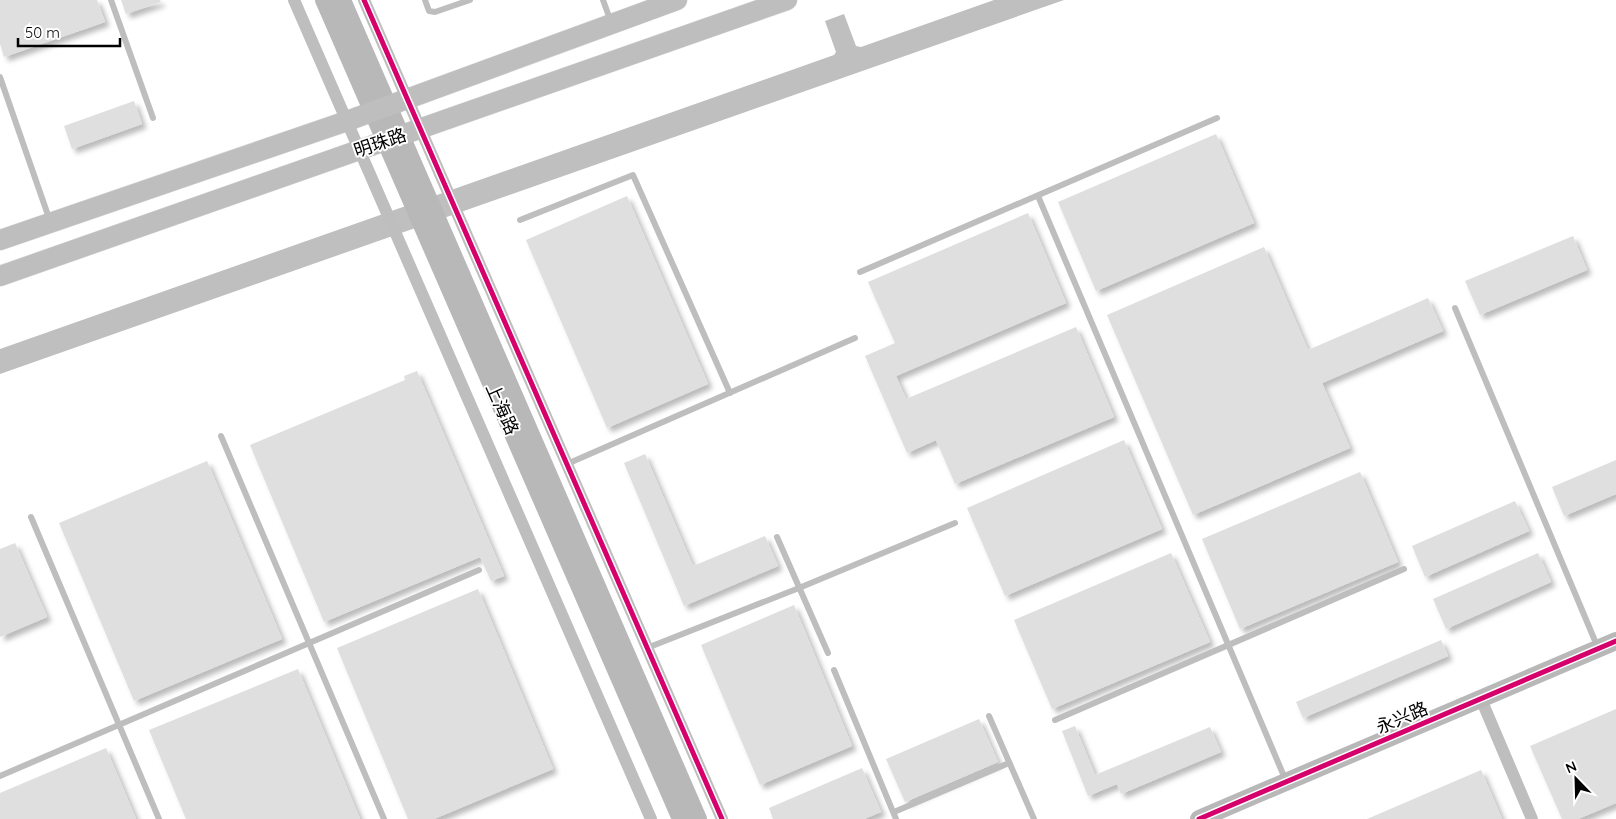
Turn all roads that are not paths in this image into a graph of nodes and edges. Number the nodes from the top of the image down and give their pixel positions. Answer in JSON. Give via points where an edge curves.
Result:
{"nodes":[{"id":1,"x":110,"y":0,"type":"edge"},
{"id":2,"x":294,"y":0,"type":"edge"},
{"id":3,"x":324,"y":0,"type":"edge"},
{"id":4,"x":342,"y":0,"type":"edge"},
{"id":5,"x":364,"y":0,"type":"edge"},
{"id":6,"x":425,"y":0,"type":"edge"},
{"id":7,"x":470,"y":0,"type":"edge"},
{"id":8,"x":603,"y":0,"type":"edge"},
{"id":9,"x":677,"y":0,"type":"edge"},
{"id":10,"x":787,"y":0,"type":"edge"},
{"id":11,"x":611,"y":23,"type":"junction"},
{"id":12,"x":0,"y":77,"type":"edge"},
{"id":13,"x":407,"y":98,"type":"junction"},
{"id":14,"x":380,"y":108,"type":"junction"},
{"id":15,"x":153,"y":118,"type":"dead end"},
{"id":16,"x":1217,"y":118,"type":"dead end"},
{"id":17,"x":347,"y":121,"type":"junction"},
{"id":18,"x":403,"y":135,"type":"junction"},
{"id":19,"x":360,"y":150,"type":"junction"},
{"id":20,"x":1038,"y":196,"type":"junction"},
{"id":21,"x":520,"y":220,"type":"dead end"},
{"id":22,"x":51,"y":222,"type":"junction"},
{"id":23,"x":0,"y":240,"type":"edge"},
{"id":24,"x":860,"y":272,"type":"dead end"},
{"id":25,"x":0,"y":276,"type":"edge"},
{"id":26,"x":1455,"y":308,"type":"dead end"},
{"id":27,"x":855,"y":338,"type":"dead end"},
{"id":28,"x":730,"y":393,"type":"junction"},
{"id":29,"x":221,"y":436,"type":"dead end"},
{"id":30,"x":567,"y":464,"type":"junction"},
{"id":31,"x":31,"y":517,"type":"dead end"},
{"id":32,"x":955,"y":523,"type":"dead end"},
{"id":33,"x":778,"y":537,"type":"dead end"},
{"id":34,"x":1404,"y":569,"type":"dead end"},
{"id":35,"x":479,"y":570,"type":"dead end"},
{"id":36,"x":800,"y":588,"type":"junction"},
{"id":37,"x":1616,"y":641,"type":"edge"},
{"id":38,"x":309,"y":643,"type":"junction"},
{"id":39,"x":1228,"y":645,"type":"junction"},
{"id":40,"x":647,"y":648,"type":"junction"},
{"id":41,"x":1598,"y":649,"type":"junction"},
{"id":42,"x":828,"y":653,"type":"dead end"},
{"id":43,"x":834,"y":670,"type":"dead end"},
{"id":44,"x":1481,"y":699,"type":"junction"},
{"id":45,"x":988,"y":716,"type":"dead end"},
{"id":46,"x":1055,"y":720,"type":"dead end"},
{"id":47,"x":119,"y":725,"type":"junction"},
{"id":48,"x":1009,"y":763,"type":"junction"},
{"id":49,"x":0,"y":776,"type":"edge"},
{"id":50,"x":1287,"y":783,"type":"junction"},
{"id":51,"x":895,"y":816,"type":"edge"},
{"id":52,"x":158,"y":819,"type":"edge"},
{"id":53,"x":384,"y":819,"type":"edge"},
{"id":54,"x":651,"y":819,"type":"edge"},
{"id":55,"x":680,"y":819,"type":"edge"},
{"id":56,"x":698,"y":819,"type":"edge"},
{"id":57,"x":722,"y":819,"type":"edge"},
{"id":58,"x":1034,"y":819,"type":"edge"},
{"id":59,"x":1199,"y":819,"type":"edge"},
{"id":60,"x":1532,"y":819,"type":"edge"}],
"edges":[{"from":1,"to":15,"type":"lane"},
{"from":2,"to":17,"type":"street"},
{"from":3,"to":14,"type":"main road","name":"上海路"},
{"from":4,"to":14,"type":"main road","name":"上海路"},
{"from":5,"to":13,"type":"street"},
{"from":6,"to":7,"type":"lane","via":[[429,11],[435,12]]},
{"from":8,"to":11,"type":"lane"},
{"from":9,"to":11,"type":"main road","name":"明珠路"},
{"from":10,"to":18,"type":"main road","name":"明珠路"},
{"from":11,"to":13,"type":"main road","name":"明珠路"},
{"from":12,"to":22,"type":"lane"},
{"from":13,"to":14,"type":"main road","name":"明珠路"},
{"from":13,"to":18,"type":"street"},
{"from":14,"to":17,"type":"main road","name":"明珠路"},
{"from":14,"to":18,"type":"main road","name":"上海路"},
{"from":16,"to":20,"type":"lane"},
{"from":17,"to":19,"type":"street"},
{"from":17,"to":22,"type":"main road","name":"明珠路"},
{"from":18,"to":19,"type":"main road","name":"明珠路"},
{"from":18,"to":30,"type":"street"},
{"from":18,"to":55,"type":"main road","name":"上海路"},
{"from":18,"to":56,"type":"main road","name":"上海路"},
{"from":19,"to":25,"type":"main road","name":"明珠路"},
{"from":19,"to":54,"type":"street"},
{"from":20,"to":24,"type":"lane"},
{"from":20,"to":39,"type":"lane"},
{"from":21,"to":28,"type":"lane","via":[[633,175]]},
{"from":22,"to":23,"type":"main road","name":"明珠路"},
{"from":26,"to":41,"type":"lane"},
{"from":27,"to":28,"type":"lane"},
{"from":28,"to":30,"type":"lane"},
{"from":29,"to":38,"type":"lane"},
{"from":30,"to":40,"type":"street"},
{"from":31,"to":47,"type":"lane"},
{"from":32,"to":36,"type":"lane"},
{"from":33,"to":36,"type":"lane"},
{"from":34,"to":39,"type":"lane"},
{"from":35,"to":38,"type":"lane"},
{"from":36,"to":40,"type":"lane"},
{"from":36,"to":42,"type":"lane"},
{"from":37,"to":41,"type":"main road","name":"永兴路"},
{"from":38,"to":47,"type":"lane"},
{"from":38,"to":53,"type":"lane"},
{"from":39,"to":46,"type":"lane"},
{"from":39,"to":50,"type":"lane"},
{"from":40,"to":57,"type":"street"},
{"from":41,"to":44,"type":"main road","name":"永兴路"},
{"from":43,"to":51,"type":"lane"},
{"from":44,"to":50,"type":"main road","name":"永兴路"},
{"from":44,"to":60,"type":"street"},
{"from":45,"to":48,"type":"lane"},
{"from":47,"to":49,"type":"lane"},
{"from":47,"to":52,"type":"lane"},
{"from":48,"to":51,"type":"lane"},
{"from":48,"to":58,"type":"lane"},
{"from":50,"to":59,"type":"main road","name":"永兴路"}]}
